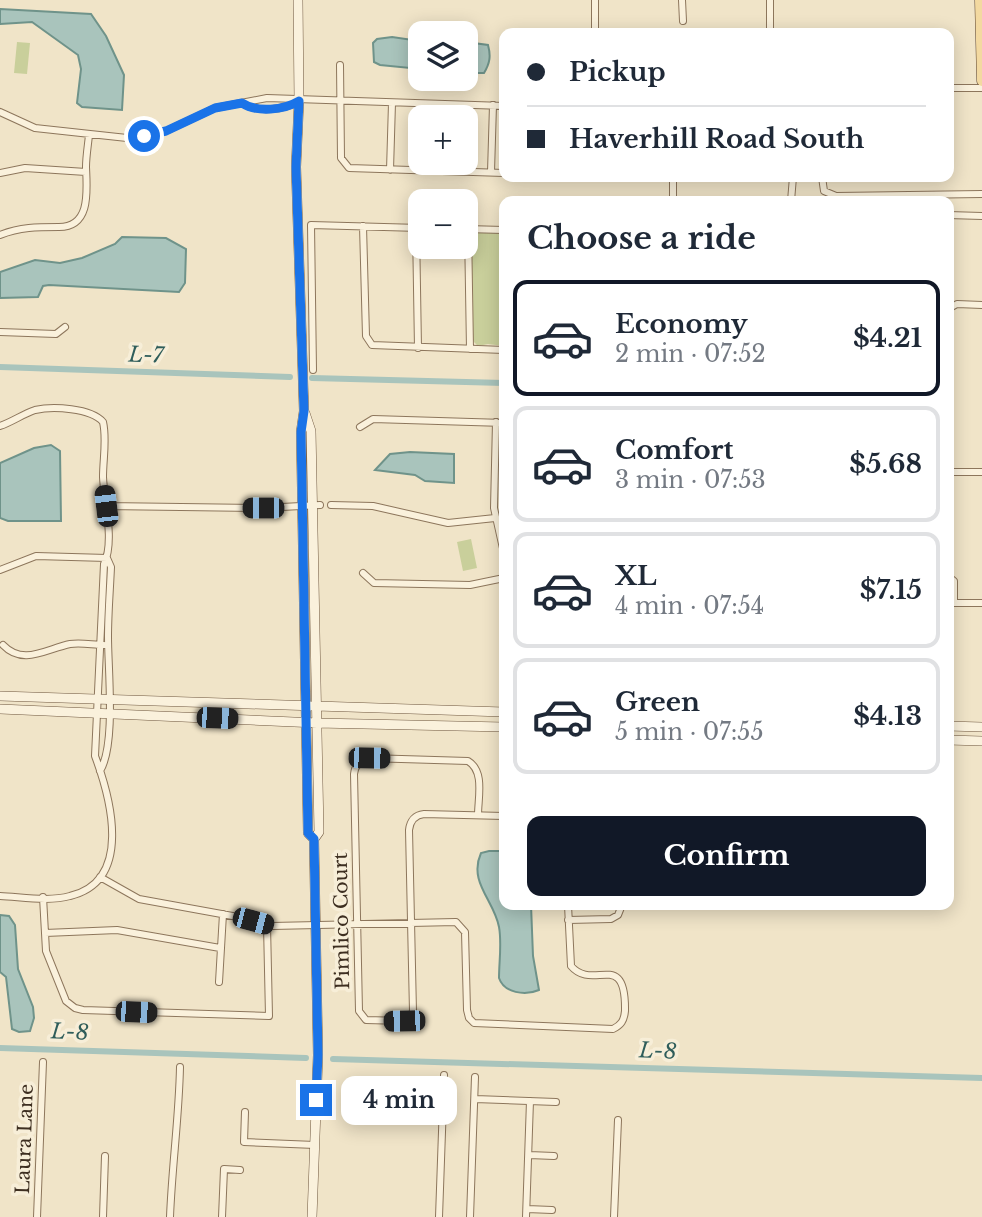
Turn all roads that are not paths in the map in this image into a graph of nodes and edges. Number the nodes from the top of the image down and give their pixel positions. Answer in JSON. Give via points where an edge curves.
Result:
{"nodes":[{"id":1,"x":298,"y":0,"type":"edge"},
{"id":2,"x":595,"y":0,"type":"edge"},
{"id":3,"x":682,"y":0,"type":"edge"},
{"id":4,"x":769,"y":0,"type":"edge"},
{"id":5,"x":981,"y":2,"type":"edge"},
{"id":6,"x":683,"y":21,"type":"dead end"},
{"id":7,"x":595,"y":28,"type":"edge"},
{"id":8,"x":770,"y":28,"type":"edge"},
{"id":9,"x":340,"y":65,"type":"dead end"},
{"id":10,"x":982,"y":81,"type":"edge"},
{"id":11,"x":954,"y":88,"type":"edge"},
{"id":12,"x":982,"y":88,"type":"edge"},
{"id":13,"x":341,"y":100,"type":"junction"},
{"id":14,"x":299,"y":101,"type":"junction"},
{"id":15,"x":392,"y":103,"type":"junction"},
{"id":16,"x":442,"y":104,"type":"joint"},
{"id":17,"x":493,"y":105,"type":"junction"},
{"id":18,"x":499,"y":106,"type":"edge"},
{"id":19,"x":1,"y":114,"type":"edge"},
{"id":20,"x":89,"y":135,"type":"junction"},
{"id":21,"x":390,"y":170,"type":"junction"},
{"id":22,"x":408,"y":170,"type":"edge"},
{"id":23,"x":86,"y":172,"type":"junction"},
{"id":24,"x":478,"y":172,"type":"edge"},
{"id":25,"x":491,"y":172,"type":"junction"},
{"id":26,"x":0,"y":173,"type":"edge"},
{"id":27,"x":499,"y":173,"type":"edge"},
{"id":28,"x":823,"y":182,"type":"edge"},
{"id":29,"x":982,"y":194,"type":"edge"},
{"id":30,"x":836,"y":196,"type":"edge"},
{"id":31,"x":836,"y":196,"type":"edge"},
{"id":32,"x":954,"y":215,"type":"edge"},
{"id":33,"x":982,"y":216,"type":"edge"},
{"id":34,"x":363,"y":226,"type":"junction"},
{"id":35,"x":408,"y":228,"type":"edge"},
{"id":36,"x":478,"y":229,"type":"edge"},
{"id":37,"x":499,"y":230,"type":"edge"},
{"id":38,"x":0,"y":235,"type":"edge"},
{"id":39,"x":418,"y":259,"type":"edge"},
{"id":40,"x":468,"y":259,"type":"edge"},
{"id":41,"x":982,"y":304,"type":"edge"},
{"id":42,"x":954,"y":306,"type":"edge"},
{"id":43,"x":65,"y":327,"type":"dead end"},
{"id":44,"x":0,"y":332,"type":"edge"},
{"id":45,"x":418,"y":348,"type":"junction"},
{"id":46,"x":470,"y":349,"type":"junction"},
{"id":47,"x":499,"y":350,"type":"edge"},
{"id":48,"x":313,"y":370,"type":"dead end"},
{"id":49,"x":496,"y":422,"type":"junction"},
{"id":50,"x":499,"y":422,"type":"edge"},
{"id":51,"x":0,"y":426,"type":"edge"},
{"id":52,"x":360,"y":428,"type":"dead end"},
{"id":53,"x":954,"y":472,"type":"edge"},
{"id":54,"x":982,"y":472,"type":"edge"},
{"id":55,"x":331,"y":505,"type":"dead end"},
{"id":56,"x":106,"y":506,"type":"junction"},
{"id":57,"x":312,"y":506,"type":"junction"},
{"id":58,"x":495,"y":518,"type":"junction"},
{"id":59,"x":499,"y":534,"type":"edge"},
{"id":60,"x":107,"y":558,"type":"junction"},
{"id":61,"x":0,"y":570,"type":"edge"},
{"id":62,"x":363,"y":573,"type":"dead end"},
{"id":63,"x":499,"y":579,"type":"edge"},
{"id":64,"x":954,"y":603,"type":"edge"},
{"id":65,"x":982,"y":603,"type":"edge"},
{"id":66,"x":3,"y":645,"type":"dead end"},
{"id":67,"x":105,"y":645,"type":"junction"},
{"id":68,"x":0,"y":695,"type":"edge"},
{"id":69,"x":103,"y":699,"type":"junction"},
{"id":70,"x":306,"y":706,"type":"junction"},
{"id":71,"x":317,"y":706,"type":"junction"},
{"id":72,"x":0,"y":709,"type":"edge"},
{"id":73,"x":98,"y":712,"type":"junction"},
{"id":74,"x":499,"y":712,"type":"edge"},
{"id":75,"x":108,"y":713,"type":"junction"},
{"id":76,"x":306,"y":722,"type":"junction"},
{"id":77,"x":317,"y":723,"type":"junction"},
{"id":78,"x":499,"y":726,"type":"edge"},
{"id":79,"x":954,"y":726,"type":"edge"},
{"id":80,"x":982,"y":727,"type":"edge"},
{"id":81,"x":954,"y":740,"type":"edge"},
{"id":82,"x":982,"y":741,"type":"edge"},
{"id":83,"x":100,"y":771,"type":"junction"},
{"id":84,"x":478,"y":815,"type":"junction"},
{"id":85,"x":499,"y":816,"type":"edge"},
{"id":86,"x":314,"y":839,"type":"junction"},
{"id":87,"x":100,"y":877,"type":"junction"},
{"id":88,"x":0,"y":896,"type":"edge"},
{"id":89,"x":43,"y":897,"type":"junction"},
{"id":90,"x":568,"y":910,"type":"edge"},
{"id":91,"x":620,"y":910,"type":"edge"},
{"id":92,"x":223,"y":914,"type":"junction"},
{"id":93,"x":568,"y":920,"type":"junction"},
{"id":94,"x":411,"y":922,"type":"junction"},
{"id":95,"x":267,"y":925,"type":"junction"},
{"id":96,"x":316,"y":925,"type":"junction"},
{"id":97,"x":357,"y":925,"type":"junction"},
{"id":98,"x":45,"y":933,"type":"junction"},
{"id":99,"x":220,"y":948,"type":"junction"},
{"id":100,"x":219,"y":982,"type":"dead end"},
{"id":101,"x":43,"y":1062,"type":"dead end"},
{"id":102,"x":180,"y":1067,"type":"dead end"},
{"id":103,"x":444,"y":1075,"type":"dead end"},
{"id":104,"x":475,"y":1077,"type":"dead end"},
{"id":105,"x":475,"y":1098,"type":"junction"},
{"id":106,"x":530,"y":1101,"type":"junction"},
{"id":107,"x":556,"y":1102,"type":"dead end"},
{"id":108,"x":245,"y":1112,"type":"dead end"},
{"id":109,"x":618,"y":1120,"type":"dead end"},
{"id":110,"x":315,"y":1145,"type":"junction"},
{"id":111,"x":529,"y":1155,"type":"junction"},
{"id":112,"x":105,"y":1156,"type":"dead end"},
{"id":113,"x":554,"y":1156,"type":"dead end"},
{"id":114,"x":240,"y":1170,"type":"dead end"},
{"id":115,"x":552,"y":1210,"type":"dead end"},
{"id":116,"x":526,"y":1213,"type":"edge"},
{"id":117,"x":37,"y":1217,"type":"edge"},
{"id":118,"x":103,"y":1217,"type":"edge"},
{"id":119,"x":170,"y":1217,"type":"edge"},
{"id":120,"x":222,"y":1217,"type":"edge"},
{"id":121,"x":312,"y":1217,"type":"edge"},
{"id":122,"x":439,"y":1217,"type":"edge"},
{"id":123,"x":470,"y":1217,"type":"edge"},
{"id":124,"x":614,"y":1217,"type":"edge"}],
"edges":[{"from":1,"to":14,"type":"street"},
{"from":2,"to":7,"type":"street"},
{"from":3,"to":6,"type":"street"},
{"from":4,"to":8,"type":"street"},
{"from":5,"to":10,"type":"main road"},
{"from":9,"to":13,"type":"street"},
{"from":11,"to":12,"type":"street"},
{"from":13,"to":14,"type":"street"},
{"from":13,"to":15,"type":"street"},
{"from":13,"to":21,"type":"street","via":[[343,163],[349,168]]},
{"from":14,"to":20,"type":"street","via":[[267,98],[215,108],[153,135]]},
{"from":14,"to":57,"type":"street","via":[[296,167],[304,411],[311,431]]},
{"from":15,"to":16,"type":"street"},
{"from":15,"to":21,"type":"street"},
{"from":16,"to":17,"type":"street"},
{"from":17,"to":18,"type":"street"},
{"from":17,"to":25,"type":"street"},
{"from":19,"to":20,"type":"street","via":[[35,128]]},
{"from":20,"to":23,"type":"street"},
{"from":21,"to":22,"type":"street"},
{"from":23,"to":26,"type":"street","via":[[24,168]]},
{"from":23,"to":38,"type":"street","via":[[84,212],[75,224],[20,228]]},
{"from":24,"to":25,"type":"street"},
{"from":25,"to":27,"type":"street"},
{"from":28,"to":31,"type":"street","via":[[824,191]]},
{"from":29,"to":30,"type":"street"},
{"from":32,"to":33,"type":"street"},
{"from":34,"to":35,"type":"street"},
{"from":34,"to":45,"type":"street","via":[[369,343]]},
{"from":34,"to":48,"type":"street","via":[[311,225]]},
{"from":36,"to":37,"type":"street"},
{"from":39,"to":45,"type":"street"},
{"from":40,"to":46,"type":"street"},
{"from":41,"to":42,"type":"street"},
{"from":43,"to":44,"type":"street","via":[[56,334]]},
{"from":45,"to":46,"type":"street"},
{"from":46,"to":47,"type":"street"},
{"from":49,"to":50,"type":"street"},
{"from":49,"to":52,"type":"street","via":[[373,419]]},
{"from":49,"to":58,"type":"street"},
{"from":51,"to":56,"type":"street","via":[[36,410],[96,415],[104,427]]},
{"from":53,"to":54,"type":"street"},
{"from":55,"to":58,"type":"street","via":[[373,506],[448,523]]},
{"from":56,"to":57,"type":"street"},
{"from":56,"to":60,"type":"street"},
{"from":57,"to":70,"type":"street"},
{"from":57,"to":71,"type":"street"},
{"from":58,"to":59,"type":"street"},
{"from":60,"to":61,"type":"street","via":[[36,556]]},
{"from":60,"to":67,"type":"street"},
{"from":62,"to":63,"type":"street","via":[[374,583],[470,585]]},
{"from":64,"to":65,"type":"street"},
{"from":66,"to":67,"type":"street","via":[[21,655],[70,644]]},
{"from":67,"to":69,"type":"street"},
{"from":68,"to":69,"type":"street"},
{"from":69,"to":70,"type":"street"},
{"from":69,"to":73,"type":"street"},
{"from":69,"to":75,"type":"street"},
{"from":70,"to":71,"type":"street"},
{"from":70,"to":76,"type":"street"},
{"from":71,"to":74,"type":"street"},
{"from":71,"to":77,"type":"street"},
{"from":72,"to":73,"type":"street"},
{"from":73,"to":75,"type":"street"},
{"from":73,"to":83,"type":"street","via":[[95,756]]},
{"from":75,"to":76,"type":"street"},
{"from":75,"to":83,"type":"street","via":[[107,760]]},
{"from":76,"to":77,"type":"street"},
{"from":76,"to":86,"type":"street","via":[[308,833]]},
{"from":77,"to":78,"type":"street"},
{"from":77,"to":86,"type":"street","via":[[319,832]]},
{"from":79,"to":80,"type":"street"},
{"from":81,"to":82,"type":"street"},
{"from":83,"to":87,"type":"street","via":[[113,843]]},
{"from":84,"to":85,"type":"street","name":"Pimlico Court"},
{"from":84,"to":94,"type":"street","name":"Pimlico Court","via":[[424,814],[411,822]]},
{"from":84,"to":97,"type":"street","name":"Pimlico Court","via":[[478,772],[468,761],[369,758],[358,763],[354,774]]},
{"from":86,"to":96,"type":"street"},
{"from":87,"to":89,"type":"street","via":[[71,896]]},
{"from":87,"to":92,"type":"street","via":[[139,900]]},
{"from":88,"to":89,"type":"street"},
{"from":89,"to":98,"type":"street"},
{"from":90,"to":93,"type":"street"},
{"from":91,"to":93,"type":"street","via":[[611,919]]},
{"from":92,"to":95,"type":"street"},
{"from":92,"to":99,"type":"street"},
{"from":93,"to":94,"type":"street","via":[[573,969],[613,975],[624,986],[625,1014],[616,1027],[474,1023],[467,1010],[462,926],[450,921]]},
{"from":94,"to":97,"type":"street"},
{"from":94,"to":97,"type":"street","name":"Pimlico Court","via":[[413,1012],[404,1021],[370,1022],[361,1014]]},
{"from":95,"to":96,"type":"street"},
{"from":95,"to":98,"type":"street","via":[[269,1016],[79,1010],[64,997]]},
{"from":96,"to":97,"type":"street"},
{"from":96,"to":110,"type":"street"},
{"from":98,"to":99,"type":"street","via":[[117,930]]},
{"from":99,"to":100,"type":"street"},
{"from":101,"to":117,"type":"street","name":"Laura Lane"},
{"from":102,"to":119,"type":"street"},
{"from":103,"to":122,"type":"street"},
{"from":104,"to":105,"type":"street"},
{"from":105,"to":106,"type":"street"},
{"from":105,"to":123,"type":"street"},
{"from":106,"to":107,"type":"street"},
{"from":106,"to":111,"type":"street"},
{"from":108,"to":110,"type":"street","via":[[244,1142]]},
{"from":109,"to":124,"type":"street"},
{"from":110,"to":121,"type":"street"},
{"from":111,"to":113,"type":"street"},
{"from":111,"to":116,"type":"street"},
{"from":112,"to":118,"type":"street"},
{"from":114,"to":120,"type":"street","via":[[224,1169]]},
{"from":115,"to":116,"type":"street"}]}
